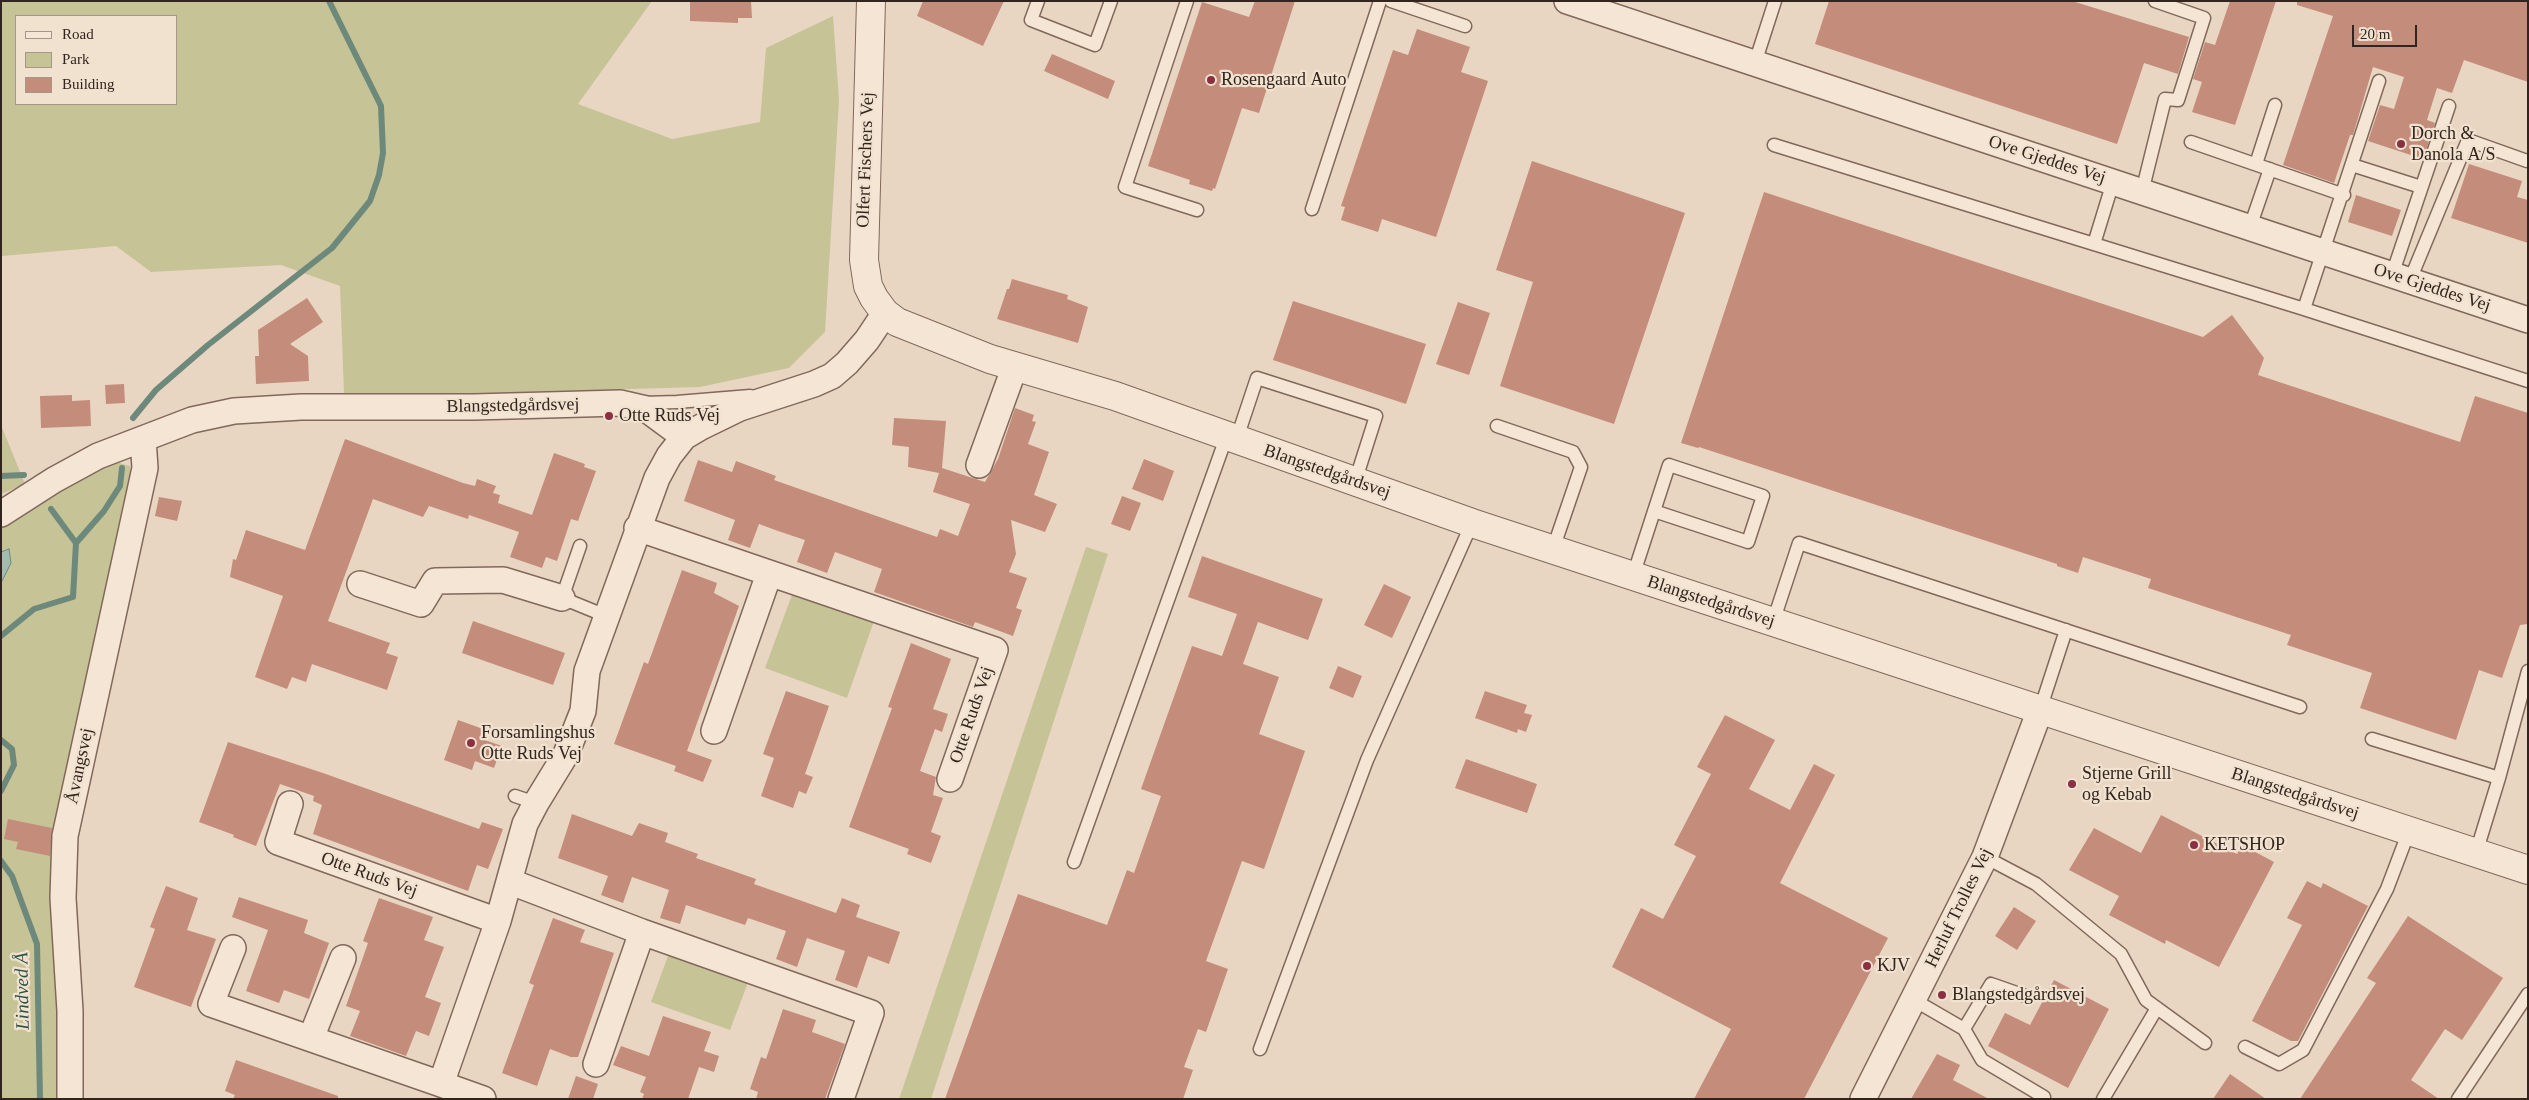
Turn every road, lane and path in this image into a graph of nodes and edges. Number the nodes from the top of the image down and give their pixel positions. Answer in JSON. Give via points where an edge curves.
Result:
{"nodes":[{"id":1,"x":871,"y":1,"type":"edge"},
{"id":2,"x":1038,"y":1,"type":"edge"},
{"id":3,"x":1111,"y":1,"type":"edge"},
{"id":4,"x":1188,"y":1,"type":"edge"},
{"id":5,"x":1380,"y":1,"type":"edge"},
{"id":6,"x":1391,"y":1,"type":"edge"},
{"id":7,"x":1567,"y":1,"type":"edge"},
{"id":8,"x":1775,"y":1,"type":"edge"},
{"id":9,"x":2155,"y":1,"type":"edge"},
{"id":10,"x":1465,"y":26,"type":"dead end"},
{"id":11,"x":1755,"y":64,"type":"junction"},
{"id":12,"x":2380,"y":81,"type":"dead end"},
{"id":13,"x":2275,"y":105,"type":"dead end"},
{"id":14,"x":2450,"y":106,"type":"dead end"},
{"id":15,"x":2191,"y":142,"type":"dead end"},
{"id":16,"x":1774,"y":145,"type":"dead end"},
{"id":17,"x":2527,"y":161,"type":"edge"},
{"id":18,"x":2256,"y":164,"type":"junction"},
{"id":19,"x":2352,"y":165,"type":"junction"},
{"id":20,"x":2270,"y":169,"type":"junction"},
{"id":21,"x":2113,"y":182,"type":"junction"},
{"id":22,"x":2422,"y":187,"type":"junction"},
{"id":23,"x":2142,"y":192,"type":"junction"},
{"id":24,"x":2344,"y":194,"type":"junction"},
{"id":25,"x":1312,"y":209,"type":"dead end"},
{"id":26,"x":1197,"y":210,"type":"dead end"},
{"id":27,"x":2250,"y":227,"type":"junction"},
{"id":28,"x":2094,"y":244,"type":"junction"},
{"id":29,"x":2324,"y":252,"type":"junction"},
{"id":30,"x":2401,"y":278,"type":"junction"},
{"id":31,"x":2304,"y":309,"type":"junction"},
{"id":32,"x":885,"y":313,"type":"junction"},
{"id":33,"x":2528,"y":320,"type":"edge"},
{"id":34,"x":1015,"y":366,"type":"junction"},
{"id":35,"x":2528,"y":381,"type":"edge"},
{"id":36,"x":787,"y":391,"type":"junction"},
{"id":37,"x":620,"y":403,"type":"junction"},
{"id":38,"x":1497,"y":426,"type":"dead end"},
{"id":39,"x":684,"y":437,"type":"junction"},
{"id":40,"x":143,"y":439,"type":"junction"},
{"id":41,"x":1231,"y":439,"type":"junction"},
{"id":42,"x":978,"y":465,"type":"dead end"},
{"id":43,"x":1355,"y":482,"type":"junction"},
{"id":44,"x":7,"y":511,"type":"edge"},
{"id":45,"x":1654,"y":511,"type":"junction"},
{"id":46,"x":1472,"y":523,"type":"junction"},
{"id":47,"x":637,"y":528,"type":"junction"},
{"id":48,"x":580,"y":546,"type":"dead end"},
{"id":49,"x":1553,"y":549,"type":"junction"},
{"id":50,"x":769,"y":574,"type":"junction"},
{"id":51,"x":1633,"y":576,"type":"junction"},
{"id":52,"x":360,"y":584,"type":"dead end"},
{"id":53,"x":562,"y":598,"type":"junction"},
{"id":54,"x":606,"y":616,"type":"junction"},
{"id":55,"x":1773,"y":622,"type":"junction"},
{"id":56,"x":2066,"y":630,"type":"junction"},
{"id":57,"x":2528,"y":671,"type":"edge"},
{"id":58,"x":2300,"y":707,"type":"dead end"},
{"id":59,"x":2040,"y":710,"type":"junction"},
{"id":60,"x":714,"y":731,"type":"dead end"},
{"id":61,"x":2372,"y":739,"type":"dead end"},
{"id":62,"x":2499,"y":778,"type":"junction"},
{"id":63,"x":950,"y":779,"type":"dead end"},
{"id":64,"x":290,"y":804,"type":"dead end"},
{"id":65,"x":2409,"y":831,"type":"junction"},
{"id":66,"x":2476,"y":853,"type":"junction"},
{"id":67,"x":1985,"y":857,"type":"junction"},
{"id":68,"x":1074,"y":862,"type":"dead end"},
{"id":69,"x":2528,"y":870,"type":"edge"},
{"id":70,"x":510,"y":882,"type":"junction"},
{"id":71,"x":498,"y":921,"type":"junction"},
{"id":72,"x":642,"y":932,"type":"junction"},
{"id":73,"x":233,"y":948,"type":"dead end"},
{"id":74,"x":343,"y":958,"type":"dead end"},
{"id":75,"x":2528,"y":994,"type":"edge"},
{"id":76,"x":2028,"y":997,"type":"dead end"},
{"id":77,"x":1914,"y":1000,"type":"junction"},
{"id":78,"x":2157,"y":1008,"type":"junction"},
{"id":79,"x":1964,"y":1029,"type":"junction"},
{"id":80,"x":312,"y":1038,"type":"junction"},
{"id":81,"x":2205,"y":1043,"type":"dead end"},
{"id":82,"x":2245,"y":1047,"type":"dead end"},
{"id":83,"x":1260,"y":1049,"type":"dead end"},
{"id":84,"x":596,"y":1064,"type":"dead end"},
{"id":85,"x":441,"y":1084,"type":"junction"},
{"id":86,"x":2044,"y":1097,"type":"dead end"},
{"id":87,"x":70,"y":1099,"type":"edge"},
{"id":88,"x":483,"y":1099,"type":"edge"},
{"id":89,"x":841,"y":1099,"type":"edge"},
{"id":90,"x":1863,"y":1099,"type":"edge"},
{"id":91,"x":2103,"y":1099,"type":"edge"},
{"id":92,"x":2458,"y":1099,"type":"edge"}],
"edges":[{"from":1,"to":32,"type":"street","name":"Olfert Fischers Vej","via":[[864,260],[868,286]]},
{"from":2,"to":3,"type":"lane","via":[[1031,20],[1095,46]]},
{"from":4,"to":26,"type":"lane","via":[[1125,187]]},
{"from":5,"to":25,"type":"lane"},
{"from":6,"to":10,"type":"lane"},
{"from":7,"to":11,"type":"street","name":"Ove Gjeddes Vej"},
{"from":8,"to":11,"type":"lane"},
{"from":9,"to":23,"type":"lane","via":[[2204,18],[2178,100],[2165,99]]},
{"from":11,"to":21,"type":"street","name":"Ove Gjeddes Vej"},
{"from":12,"to":19,"type":"lane"},
{"from":13,"to":18,"type":"lane"},
{"from":14,"to":22,"type":"lane"},
{"from":15,"to":18,"type":"lane"},
{"from":16,"to":28,"type":"lane"},
{"from":17,"to":30,"type":"lane","via":[[2468,140]]},
{"from":18,"to":20,"type":"lane"},
{"from":19,"to":22,"type":"lane"},
{"from":19,"to":24,"type":"lane"},
{"from":20,"to":24,"type":"lane"},
{"from":20,"to":27,"type":"lane"},
{"from":21,"to":23,"type":"street","name":"Ove Gjeddes Vej"},
{"from":21,"to":28,"type":"lane"},
{"from":22,"to":30,"type":"lane"},
{"from":23,"to":27,"type":"street","name":"Ove Gjeddes Vej"},
{"from":24,"to":29,"type":"lane"},
{"from":27,"to":29,"type":"street","name":"Ove Gjeddes Vej"},
{"from":28,"to":31,"type":"lane"},
{"from":29,"to":30,"type":"street","name":"Ove Gjeddes Vej"},
{"from":29,"to":31,"type":"lane"},
{"from":30,"to":33,"type":"street","name":"Ove Gjeddes Vej"},
{"from":31,"to":35,"type":"lane"},
{"from":32,"to":34,"type":"street","name":"Blangstedgårdsvej","via":[[897,322],[941,340]]},
{"from":32,"to":36,"type":"street","via":[[862,345],[832,376]]},
{"from":34,"to":41,"type":"street","name":"Blangstedgårdsvej","via":[[1115,396]]},
{"from":34,"to":42,"type":"street"},
{"from":36,"to":37,"type":"lane","via":[[678,402]]},
{"from":36,"to":39,"type":"street","via":[[740,408]]},
{"from":37,"to":39,"type":"street","name":"Blangstedgårdsvej","via":[[646,409]]},
{"from":37,"to":40,"type":"street","name":"Blangstedgårdsvej","via":[[474,408],[247,409],[211,414]]},
{"from":38,"to":49,"type":"lane","via":[[1573,452],[1581,467]]},
{"from":39,"to":47,"type":"street","via":[[657,478]]},
{"from":40,"to":44,"type":"street","name":"Blangstedgårdsvej","via":[[98,456]]},
{"from":40,"to":87,"type":"street","name":"Åvangsvej","via":[[145,468],[65,836],[63,898],[70,1011]]},
{"from":41,"to":43,"type":"street","name":"Blangstedgårdsvej"},
{"from":41,"to":43,"type":"lane","via":[[1257,378],[1376,416]]},
{"from":41,"to":68,"type":"lane"},
{"from":43,"to":46,"type":"street","name":"Blangstedgårdsvej"},
{"from":45,"to":45,"type":"lane","via":[[1669,465],[1763,496],[1748,542]]},
{"from":45,"to":51,"type":"lane"},
{"from":46,"to":49,"type":"street","name":"Blangstedgårdsvej"},
{"from":46,"to":83,"type":"lane","via":[[1366,760]]},
{"from":47,"to":50,"type":"street","name":"Otte Ruds Vej"},
{"from":47,"to":54,"type":"street"},
{"from":48,"to":53,"type":"lane"},
{"from":49,"to":51,"type":"street","name":"Blangstedgårdsvej"},
{"from":50,"to":60,"type":"street"},
{"from":50,"to":63,"type":"street","name":"Otte Ruds Vej","via":[[995,650]]},
{"from":51,"to":55,"type":"street","name":"Blangstedgårdsvej"},
{"from":52,"to":53,"type":"street","via":[[421,604],[435,581],[503,580]]},
{"from":53,"to":54,"type":"lane"},
{"from":54,"to":70,"type":"street","via":[[587,671],[582,711],[570,746],[554,776],[525,799],[525,824]]},
{"from":55,"to":56,"type":"lane","via":[[1799,542]]},
{"from":55,"to":59,"type":"street","name":"Blangstedgårdsvej"},
{"from":56,"to":58,"type":"lane"},
{"from":56,"to":59,"type":"lane"},
{"from":57,"to":62,"type":"lane"},
{"from":59,"to":65,"type":"street","name":"Blangstedgårdsvej"},
{"from":59,"to":67,"type":"street","name":"Herluf Trolles Vej"},
{"from":61,"to":62,"type":"lane"},
{"from":62,"to":66,"type":"lane"},
{"from":64,"to":71,"type":"street","name":"Otte Ruds Vej","via":[[278,842]]},
{"from":65,"to":66,"type":"street","name":"Blangstedgårdsvej"},
{"from":65,"to":82,"type":"lane","via":[[2387,889],[2303,1050],[2279,1064]]},
{"from":66,"to":69,"type":"street","name":"Blangstedgårdsvej"},
{"from":67,"to":77,"type":"street","name":"Herluf Trolles Vej"},
{"from":67,"to":78,"type":"lane","via":[[2036,884],[2121,954],[2146,1000]]},
{"from":70,"to":71,"type":"street"},
{"from":70,"to":72,"type":"street"},
{"from":71,"to":85,"type":"street"},
{"from":72,"to":84,"type":"street"},
{"from":72,"to":89,"type":"street","via":[[871,1013]]},
{"from":73,"to":80,"type":"street","via":[[211,1004]]},
{"from":74,"to":80,"type":"street"},
{"from":75,"to":92,"type":"lane"},
{"from":76,"to":79,"type":"lane","via":[[1992,984]]},
{"from":77,"to":79,"type":"lane"},
{"from":77,"to":90,"type":"street","name":"Herluf Trolles Vej"},
{"from":78,"to":81,"type":"lane"},
{"from":78,"to":91,"type":"lane"},
{"from":79,"to":86,"type":"lane","via":[[1982,1060]]},
{"from":80,"to":85,"type":"street"},
{"from":85,"to":88,"type":"street"}]}
